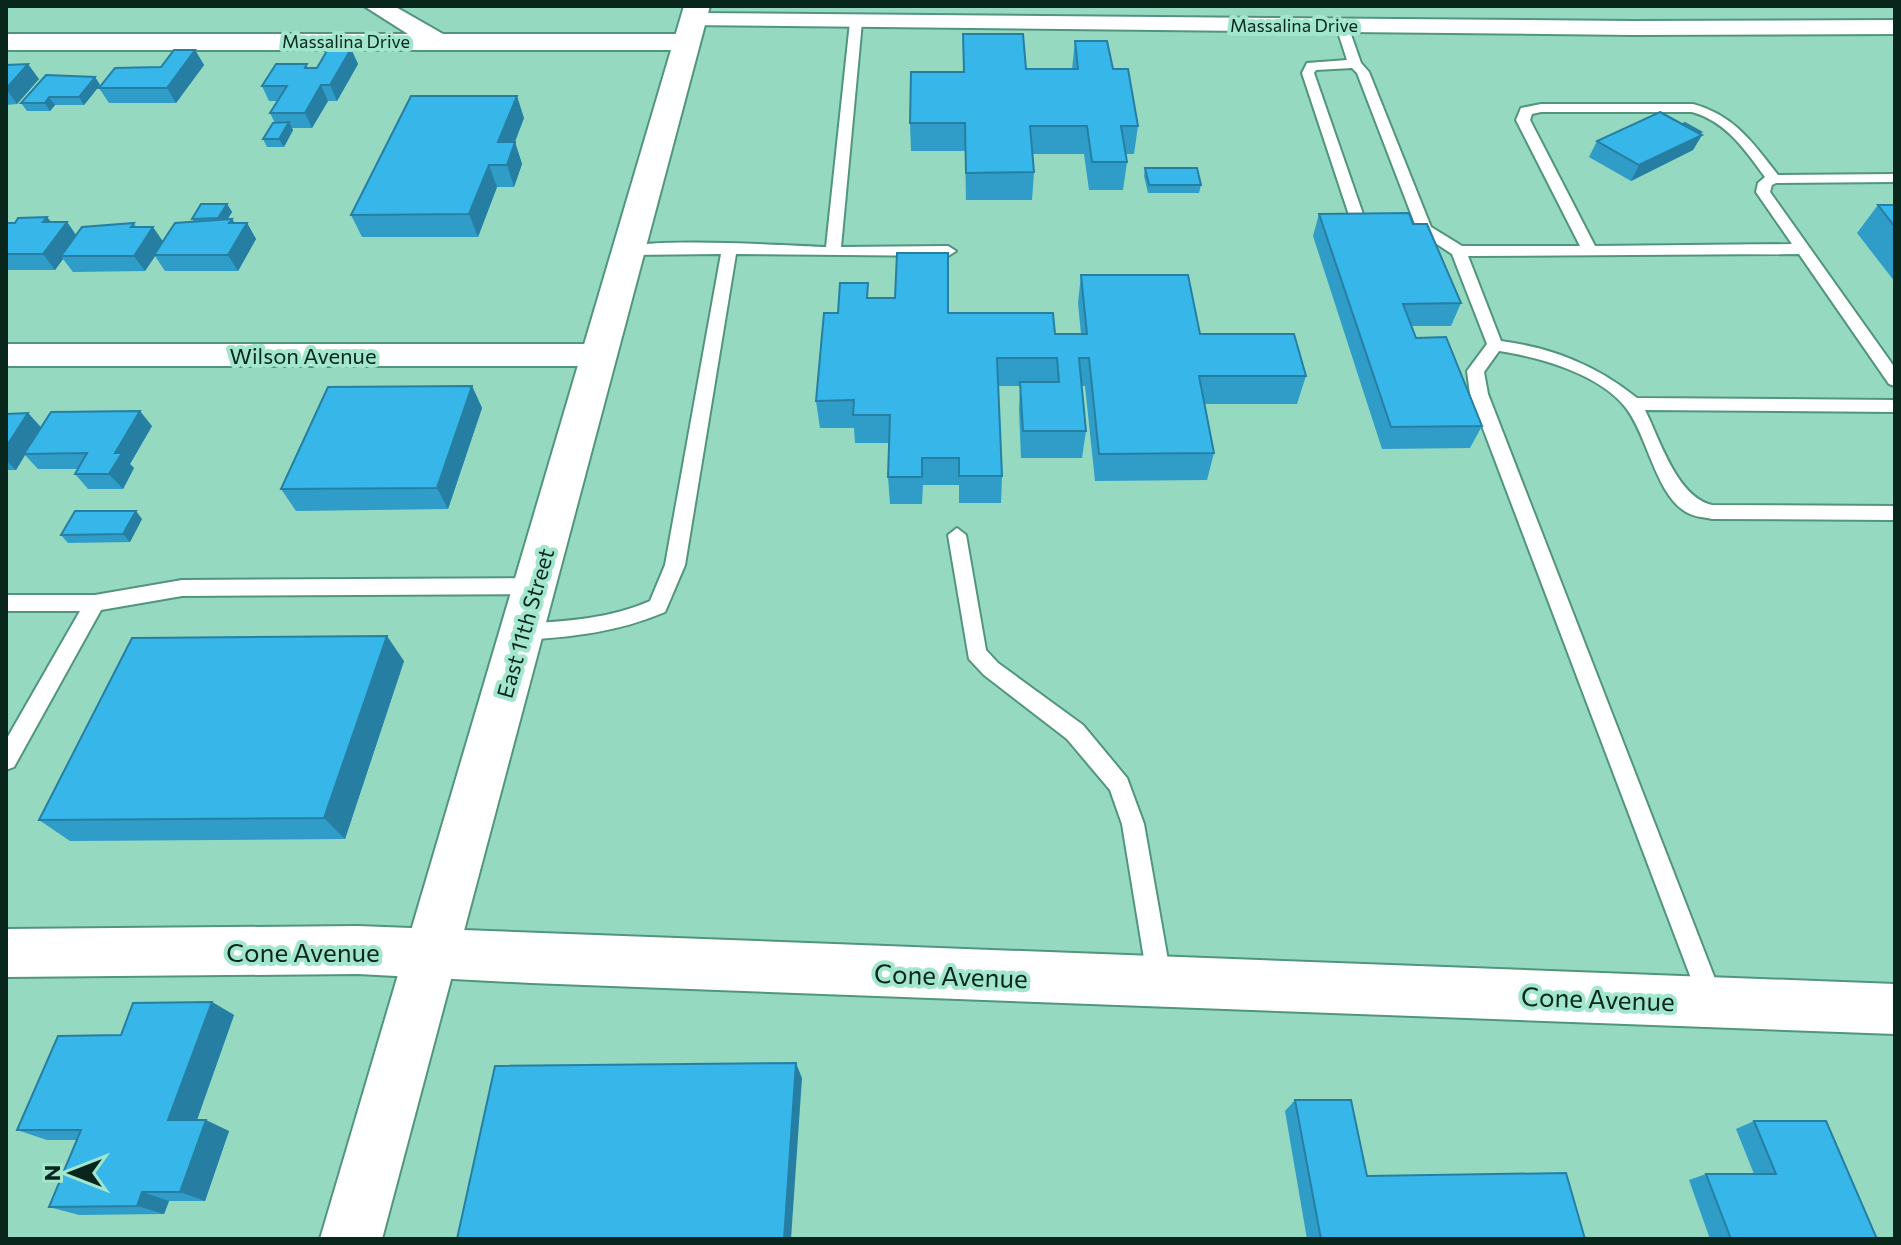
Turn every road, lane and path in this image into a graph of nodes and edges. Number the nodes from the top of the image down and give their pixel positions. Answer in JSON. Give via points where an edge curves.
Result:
{"nodes":[{"id":1,"x":376,"y":6,"type":"edge"},
{"id":2,"x":1617,"y":6,"type":"edge"},
{"id":3,"x":856,"y":22,"type":"junction"},
{"id":4,"x":693,"y":23,"type":"edge"},
{"id":5,"x":1342,"y":26,"type":"junction"},
{"id":6,"x":1895,"y":27,"type":"edge"},
{"id":7,"x":1633,"y":28,"type":"junction"},
{"id":8,"x":437,"y":41,"type":"junction"},
{"id":9,"x":6,"y":42,"type":"edge"},
{"id":10,"x":1355,"y":64,"type":"junction"},
{"id":11,"x":1895,"y":178,"type":"edge"},
{"id":12,"x":1774,"y":179,"type":"junction"},
{"id":13,"x":1424,"y":229,"type":"junction"},
{"id":14,"x":729,"y":249,"type":"junction"},
{"id":15,"x":1803,"y":249,"type":"junction"},
{"id":16,"x":629,"y":250,"type":"junction"},
{"id":17,"x":1590,"y":250,"type":"junction"},
{"id":18,"x":948,"y":251,"type":"edge"},
{"id":19,"x":1459,"y":251,"type":"junction"},
{"id":20,"x":833,"y":252,"type":"junction"},
{"id":21,"x":1495,"y":345,"type":"junction"},
{"id":22,"x":6,"y":355,"type":"edge"},
{"id":23,"x":600,"y":355,"type":"junction"},
{"id":24,"x":1895,"y":380,"type":"edge"},
{"id":25,"x":1633,"y":404,"type":"junction"},
{"id":26,"x":1895,"y":406,"type":"edge"},
{"id":27,"x":1895,"y":513,"type":"edge"},
{"id":28,"x":957,"y":535,"type":"dead end"},
{"id":29,"x":535,"y":586,"type":"junction"},
{"id":30,"x":6,"y":603,"type":"edge"},
{"id":31,"x":95,"y":603,"type":"junction"},
{"id":32,"x":522,"y":632,"type":"junction"},
{"id":33,"x":6,"y":760,"type":"edge"},
{"id":34,"x":6,"y":953,"type":"edge"},
{"id":35,"x":431,"y":955,"type":"junction"},
{"id":36,"x":1160,"y":983,"type":"junction"},
{"id":37,"x":1712,"y":1002,"type":"junction"},
{"id":38,"x":1895,"y":1009,"type":"edge"},
{"id":39,"x":351,"y":1239,"type":"edge"}],
"edges":[{"from":1,"to":8,"type":"street"},
{"from":2,"to":7,"type":"street"},
{"from":3,"to":4,"type":"street","name":"Massalina Drive"},
{"from":3,"to":5,"type":"street","name":"Massalina Drive"},
{"from":3,"to":20,"type":"lane"},
{"from":4,"to":8,"type":"street","name":"Massalina Drive"},
{"from":4,"to":16,"type":"main road","name":"East 11th Street"},
{"from":5,"to":7,"type":"street","name":"Massalina Drive"},
{"from":5,"to":10,"type":"lane"},
{"from":6,"to":7,"type":"street","name":"Massalina Drive"},
{"from":8,"to":9,"type":"street","name":"Massalina Drive"},
{"from":10,"to":13,"type":"lane","via":[[1363,72]]},
{"from":10,"to":13,"type":"lane","via":[[1312,66],[1308,73],[1357,218],[1378,228]]},
{"from":11,"to":12,"type":"lane"},
{"from":12,"to":15,"type":"lane","via":[[1765,183],[1763,192]]},
{"from":12,"to":17,"type":"lane","via":[[1730,124],[1712,112],[1526,111],[1523,120],[1530,137]]},
{"from":13,"to":19,"type":"lane"},
{"from":14,"to":16,"type":"lane"},
{"from":14,"to":20,"type":"lane"},
{"from":14,"to":32,"type":"lane","via":[[675,565],[658,606],[626,621]]},
{"from":15,"to":17,"type":"lane"},
{"from":15,"to":24,"type":"lane"},
{"from":16,"to":23,"type":"main road","name":"East 11th Street"},
{"from":17,"to":19,"type":"lane"},
{"from":18,"to":20,"type":"lane"},
{"from":19,"to":21,"type":"lane"},
{"from":21,"to":25,"type":"lane","via":[[1572,364]]},
{"from":21,"to":37,"type":"lane","via":[[1475,371],[1479,394]]},
{"from":22,"to":23,"type":"street","name":"Wilson Avenue"},
{"from":23,"to":29,"type":"main road","name":"East 11th Street"},
{"from":25,"to":26,"type":"lane"},
{"from":25,"to":27,"type":"lane","via":[[1679,496],[1694,508]]},
{"from":28,"to":36,"type":"lane","via":[[976,653],[1075,732],[1119,785],[1133,824]]},
{"from":29,"to":31,"type":"lane","via":[[182,588]]},
{"from":29,"to":32,"type":"main road","name":"East 11th Street"},
{"from":30,"to":31,"type":"lane"},
{"from":31,"to":33,"type":"lane"},
{"from":32,"to":35,"type":"main road","name":"East 11th Street"},
{"from":34,"to":35,"type":"street","name":"Cone Avenue","via":[[358,950]]},
{"from":35,"to":36,"type":"street","name":"Cone Avenue"},
{"from":35,"to":39,"type":"main road","name":"East 11th Street"},
{"from":36,"to":37,"type":"street","name":"Cone Avenue"},
{"from":37,"to":38,"type":"street","name":"Cone Avenue"}]}
